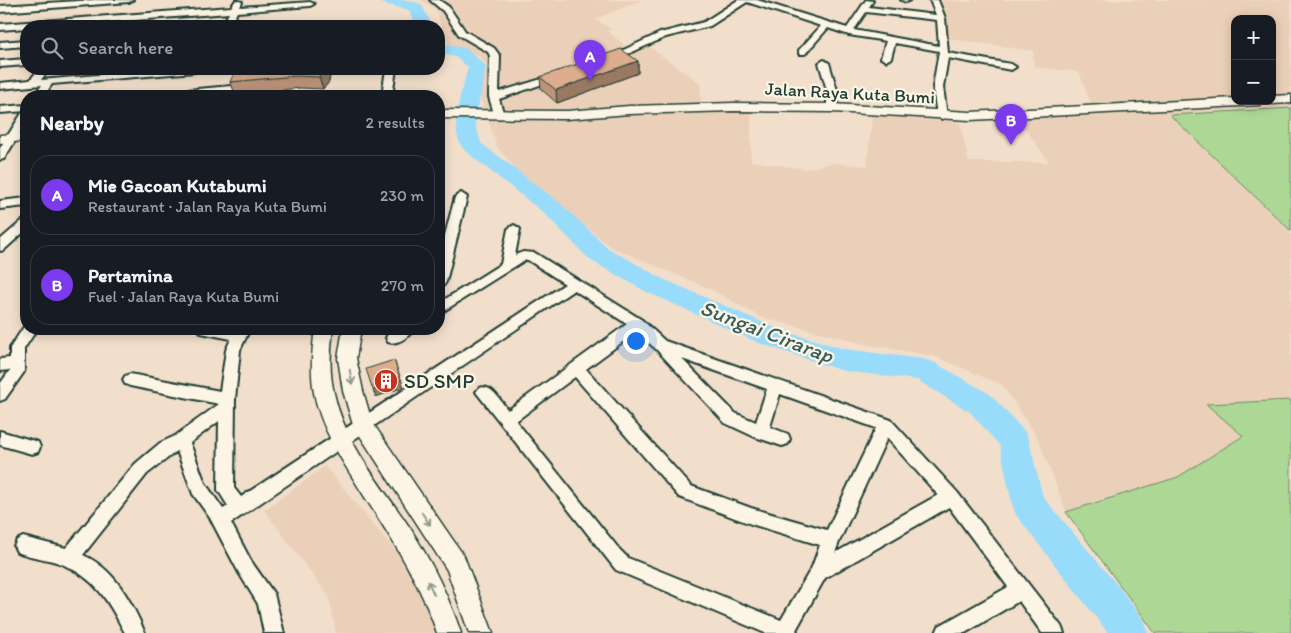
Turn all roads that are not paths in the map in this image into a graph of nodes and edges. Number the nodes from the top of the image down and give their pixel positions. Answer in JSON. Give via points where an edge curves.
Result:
{"nodes":[{"id":1,"x":129,"y":0,"type":"edge"},
{"id":2,"x":238,"y":0,"type":"edge"},
{"id":3,"x":434,"y":0,"type":"edge"},
{"id":4,"x":744,"y":0,"type":"edge"},
{"id":5,"x":749,"y":0,"type":"edge"},
{"id":6,"x":870,"y":0,"type":"edge"},
{"id":7,"x":934,"y":0,"type":"edge"},
{"id":8,"x":95,"y":1,"type":"edge"},
{"id":9,"x":310,"y":4,"type":"dead end"},
{"id":10,"x":234,"y":9,"type":"junction"},
{"id":11,"x":864,"y":9,"type":"junction"},
{"id":12,"x":0,"y":10,"type":"edge"},
{"id":13,"x":941,"y":18,"type":"junction"},
{"id":14,"x":81,"y":20,"type":"edge"},
{"id":15,"x":120,"y":20,"type":"edge"},
{"id":16,"x":229,"y":20,"type":"edge"},
{"id":17,"x":826,"y":25,"type":"junction"},
{"id":18,"x":20,"y":26,"type":"edge"},
{"id":19,"x":0,"y":27,"type":"edge"},
{"id":20,"x":849,"y":32,"type":"junction"},
{"id":21,"x":891,"y":41,"type":"junction"},
{"id":22,"x":20,"y":43,"type":"edge"},
{"id":23,"x":0,"y":45,"type":"edge"},
{"id":24,"x":802,"y":52,"type":"dead end"},
{"id":25,"x":944,"y":52,"type":"junction"},
{"id":26,"x":886,"y":58,"type":"dead end"},
{"id":27,"x":20,"y":62,"type":"edge"},
{"id":28,"x":602,"y":62,"type":"edge"},
{"id":29,"x":824,"y":63,"type":"dead end"},
{"id":30,"x":0,"y":64,"type":"edge"},
{"id":31,"x":1011,"y":67,"type":"dead end"},
{"id":32,"x":39,"y":75,"type":"edge"},
{"id":33,"x":122,"y":75,"type":"edge"},
{"id":34,"x":390,"y":75,"type":"edge"},
{"id":35,"x":565,"y":75,"type":"edge"},
{"id":36,"x":50,"y":81,"type":"junction"},
{"id":37,"x":33,"y":83,"type":"junction"},
{"id":38,"x":0,"y":86,"type":"edge"},
{"id":39,"x":43,"y":90,"type":"edge"},
{"id":40,"x":388,"y":90,"type":"edge"},
{"id":41,"x":494,"y":97,"type":"junction"},
{"id":42,"x":1291,"y":99,"type":"edge"},
{"id":43,"x":1276,"y":100,"type":"edge"},
{"id":44,"x":1231,"y":103,"type":"edge"},
{"id":45,"x":20,"y":108,"type":"edge"},
{"id":46,"x":832,"y":108,"type":"junction"},
{"id":47,"x":0,"y":110,"type":"edge"},
{"id":48,"x":445,"y":114,"type":"edge"},
{"id":49,"x":494,"y":115,"type":"junction"},
{"id":50,"x":942,"y":116,"type":"junction"},
{"id":51,"x":20,"y":122,"type":"edge"},
{"id":52,"x":20,"y":138,"type":"edge"},
{"id":53,"x":6,"y":139,"type":"edge"},
{"id":54,"x":0,"y":157,"type":"edge"},
{"id":55,"x":461,"y":197,"type":"dead end"},
{"id":56,"x":20,"y":203,"type":"edge"},
{"id":57,"x":0,"y":205,"type":"edge"},
{"id":58,"x":20,"y":228,"type":"edge"},
{"id":59,"x":514,"y":229,"type":"dead end"},
{"id":60,"x":6,"y":238,"type":"edge"},
{"id":61,"x":0,"y":247,"type":"edge"},
{"id":62,"x":445,"y":259,"type":"edge"},
{"id":63,"x":507,"y":266,"type":"junction"},
{"id":64,"x":574,"y":284,"type":"junction"},
{"id":65,"x":445,"y":304,"type":"edge"},
{"id":66,"x":637,"y":324,"type":"junction"},
{"id":67,"x":26,"y":335,"type":"edge"},
{"id":68,"x":241,"y":335,"type":"edge"},
{"id":69,"x":323,"y":335,"type":"edge"},
{"id":70,"x":351,"y":335,"type":"edge"},
{"id":71,"x":398,"y":335,"type":"edge"},
{"id":72,"x":393,"y":338,"type":"dead end"},
{"id":73,"x":660,"y":345,"type":"junction"},
{"id":74,"x":18,"y":363,"type":"junction"},
{"id":75,"x":0,"y":365,"type":"edge"},
{"id":76,"x":576,"y":368,"type":"junction"},
{"id":77,"x":130,"y":380,"type":"dead end"},
{"id":78,"x":774,"y":386,"type":"junction"},
{"id":79,"x":484,"y":392,"type":"dead end"},
{"id":80,"x":0,"y":395,"type":"edge"},
{"id":81,"x":227,"y":402,"type":"junction"},
{"id":82,"x":506,"y":420,"type":"junction"},
{"id":83,"x":363,"y":425,"type":"junction"},
{"id":84,"x":885,"y":425,"type":"junction"},
{"id":85,"x":761,"y":432,"type":"junction"},
{"id":86,"x":0,"y":438,"type":"edge"},
{"id":87,"x":782,"y":439,"type":"dead end"},
{"id":88,"x":341,"y":440,"type":"junction"},
{"id":89,"x":181,"y":441,"type":"junction"},
{"id":90,"x":32,"y":447,"type":"dead end"},
{"id":91,"x":951,"y":497,"type":"junction"},
{"id":92,"x":239,"y":508,"type":"junction"},
{"id":93,"x":220,"y":521,"type":"junction"},
{"id":94,"x":831,"y":540,"type":"junction"},
{"id":95,"x":23,"y":546,"type":"dead end"},
{"id":96,"x":69,"y":559,"type":"junction"},
{"id":97,"x":818,"y":572,"type":"junction"},
{"id":98,"x":1022,"y":590,"type":"junction"},
{"id":99,"x":786,"y":632,"type":"edge"},
{"id":100,"x":135,"y":633,"type":"edge"},
{"id":101,"x":274,"y":633,"type":"edge"},
{"id":102,"x":449,"y":633,"type":"edge"},
{"id":103,"x":481,"y":633,"type":"edge"},
{"id":104,"x":946,"y":633,"type":"edge"},
{"id":105,"x":1054,"y":633,"type":"edge"}],
"edges":[{"from":1,"to":8,"type":"street"},
{"from":2,"to":10,"type":"street"},
{"from":3,"to":41,"type":"street","via":[[446,9],[462,33],[491,50],[495,56]]},
{"from":4,"to":28,"type":"street","via":[[707,24],[662,35]]},
{"from":5,"to":17,"type":"street"},
{"from":6,"to":11,"type":"street"},
{"from":7,"to":13,"type":"street"},
{"from":8,"to":12,"type":"street"},
{"from":8,"to":14,"type":"street"},
{"from":9,"to":10,"type":"street"},
{"from":10,"to":15,"type":"street"},
{"from":10,"to":16,"type":"street"},
{"from":11,"to":13,"type":"street"},
{"from":11,"to":20,"type":"street"},
{"from":13,"to":25,"type":"street"},
{"from":17,"to":20,"type":"street"},
{"from":17,"to":24,"type":"street"},
{"from":18,"to":19,"type":"street"},
{"from":20,"to":21,"type":"street"},
{"from":21,"to":25,"type":"street"},
{"from":21,"to":26,"type":"street"},
{"from":22,"to":23,"type":"street"},
{"from":25,"to":31,"type":"street"},
{"from":25,"to":50,"type":"street","via":[[938,87]]},
{"from":27,"to":30,"type":"street"},
{"from":29,"to":46,"type":"street","via":[[832,90]]},
{"from":32,"to":37,"type":"street"},
{"from":33,"to":36,"type":"street"},
{"from":34,"to":40,"type":"street"},
{"from":35,"to":41,"type":"street"},
{"from":36,"to":37,"type":"street"},
{"from":36,"to":39,"type":"street"},
{"from":37,"to":38,"type":"street"},
{"from":41,"to":49,"type":"street"},
{"from":42,"to":43,"type":"street"},
{"from":44,"to":50,"type":"street","name":"Jalan Raya Kuta Bumi"},
{"from":45,"to":47,"type":"street"},
{"from":46,"to":49,"type":"street","name":"Jalan Raya Kuta Bumi","via":[[733,107]]},
{"from":46,"to":50,"type":"street","name":"Jalan Raya Kuta Bumi"},
{"from":48,"to":49,"type":"street","name":"Jalan Raya Kuta Bumi"},
{"from":51,"to":53,"type":"street"},
{"from":52,"to":53,"type":"street"},
{"from":53,"to":54,"type":"street"},
{"from":55,"to":62,"type":"street"},
{"from":56,"to":57,"type":"street"},
{"from":58,"to":60,"type":"street"},
{"from":59,"to":63,"type":"street"},
{"from":60,"to":61,"type":"street"},
{"from":63,"to":64,"type":"street","via":[[523,256],[530,256]]},
{"from":63,"to":65,"type":"street"},
{"from":64,"to":66,"type":"street"},
{"from":64,"to":83,"type":"street"},
{"from":66,"to":73,"type":"street"},
{"from":66,"to":76,"type":"street"},
{"from":67,"to":74,"type":"street","via":[[18,348]]},
{"from":68,"to":81,"type":"street","via":[[231,362]]},
{"from":69,"to":88,"type":"street","via":[[321,357],[325,394]]},
{"from":70,"to":83,"type":"street","one_way":true,"via":[[347,358]]},
{"from":71,"to":72,"type":"street"},
{"from":73,"to":78,"type":"street"},
{"from":73,"to":85,"type":"street","via":[[730,418]]},
{"from":74,"to":75,"type":"street"},
{"from":74,"to":80,"type":"street","via":[[17,372]]},
{"from":76,"to":82,"type":"street"},
{"from":76,"to":94,"type":"street","via":[[686,492]]},
{"from":77,"to":81,"type":"street"},
{"from":78,"to":84,"type":"street"},
{"from":78,"to":85,"type":"street"},
{"from":79,"to":82,"type":"street"},
{"from":81,"to":89,"type":"street"},
{"from":81,"to":92,"type":"street","via":[[226,490]]},
{"from":82,"to":99,"type":"street","via":[[622,564]]},
{"from":83,"to":88,"type":"street"},
{"from":83,"to":103,"type":"street","one_way":true,"via":[[456,564]]},
{"from":84,"to":91,"type":"street"},
{"from":84,"to":94,"type":"street"},
{"from":85,"to":87,"type":"street"},
{"from":86,"to":90,"type":"street"},
{"from":88,"to":92,"type":"street"},
{"from":102,"to":88,"type":"street","one_way":true,"via":[[422,568]]},
{"from":89,"to":93,"type":"street","via":[[200,489]]},
{"from":89,"to":96,"type":"street","via":[[166,448],[141,469]]},
{"from":91,"to":97,"type":"street"},
{"from":91,"to":98,"type":"street"},
{"from":92,"to":93,"type":"street"},
{"from":93,"to":101,"type":"street","via":[[267,601]]},
{"from":94,"to":97,"type":"street"},
{"from":95,"to":96,"type":"street"},
{"from":96,"to":100,"type":"street","via":[[95,572],[116,597]]},
{"from":97,"to":99,"type":"street"},
{"from":98,"to":104,"type":"street"},
{"from":98,"to":105,"type":"street"}]}
